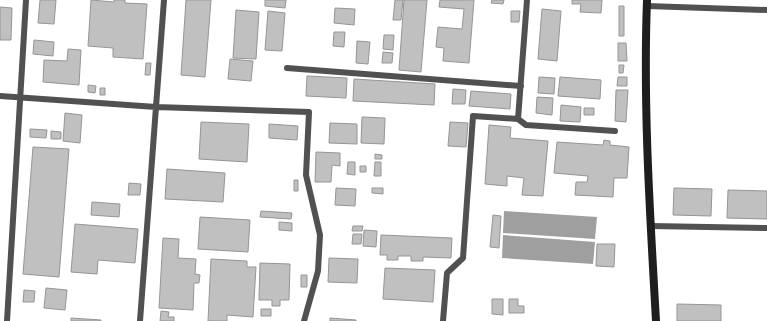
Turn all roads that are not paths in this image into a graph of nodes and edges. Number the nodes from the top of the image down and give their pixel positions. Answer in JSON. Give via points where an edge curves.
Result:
{"nodes":[{"id":1,"x":26,"y":0,"type":"edge"},
{"id":2,"x":164,"y":0,"type":"edge"},
{"id":3,"x":527,"y":0,"type":"edge"},
{"id":4,"x":716,"y":0,"type":"edge"},
{"id":5,"x":647,"y":3,"type":"edge"},
{"id":6,"x":715,"y":8,"type":"junction"},
{"id":7,"x":767,"y":10,"type":"edge"},
{"id":8,"x":287,"y":68,"type":"dead end"},
{"id":9,"x":521,"y":86,"type":"junction"},
{"id":10,"x":0,"y":96,"type":"edge"},
{"id":11,"x":22,"y":98,"type":"junction"},
{"id":12,"x":156,"y":107,"type":"junction"},
{"id":13,"x":518,"y":119,"type":"junction"},
{"id":14,"x":615,"y":131,"type":"dead end"},
{"id":15,"x":651,"y":226,"type":"junction"},
{"id":16,"x":767,"y":228,"type":"edge"},
{"id":17,"x":7,"y":321,"type":"edge"},
{"id":18,"x":140,"y":321,"type":"edge"},
{"id":19,"x":304,"y":321,"type":"edge"},
{"id":20,"x":443,"y":321,"type":"edge"},
{"id":21,"x":656,"y":321,"type":"edge"}],
"edges":[{"from":1,"to":11,"type":"lane"},
{"from":2,"to":12,"type":"lane"},
{"from":3,"to":9,"type":"lane"},
{"from":4,"to":6,"type":"lane"},
{"from":5,"to":6,"type":"lane"},
{"from":5,"to":15,"type":"street","via":[[646,76]]},
{"from":6,"to":7,"type":"lane"},
{"from":8,"to":9,"type":"lane"},
{"from":9,"to":13,"type":"lane"},
{"from":10,"to":11,"type":"lane"},
{"from":11,"to":12,"type":"lane"},
{"from":11,"to":17,"type":"lane"},
{"from":12,"to":18,"type":"lane"},
{"from":12,"to":19,"type":"lane","via":[[309,112],[306,175],[320,235],[318,271]]},
{"from":13,"to":14,"type":"lane","via":[[526,125]]},
{"from":13,"to":20,"type":"lane","via":[[473,116],[463,258],[447,273]]},
{"from":15,"to":16,"type":"lane"},
{"from":15,"to":21,"type":"street"}]}
